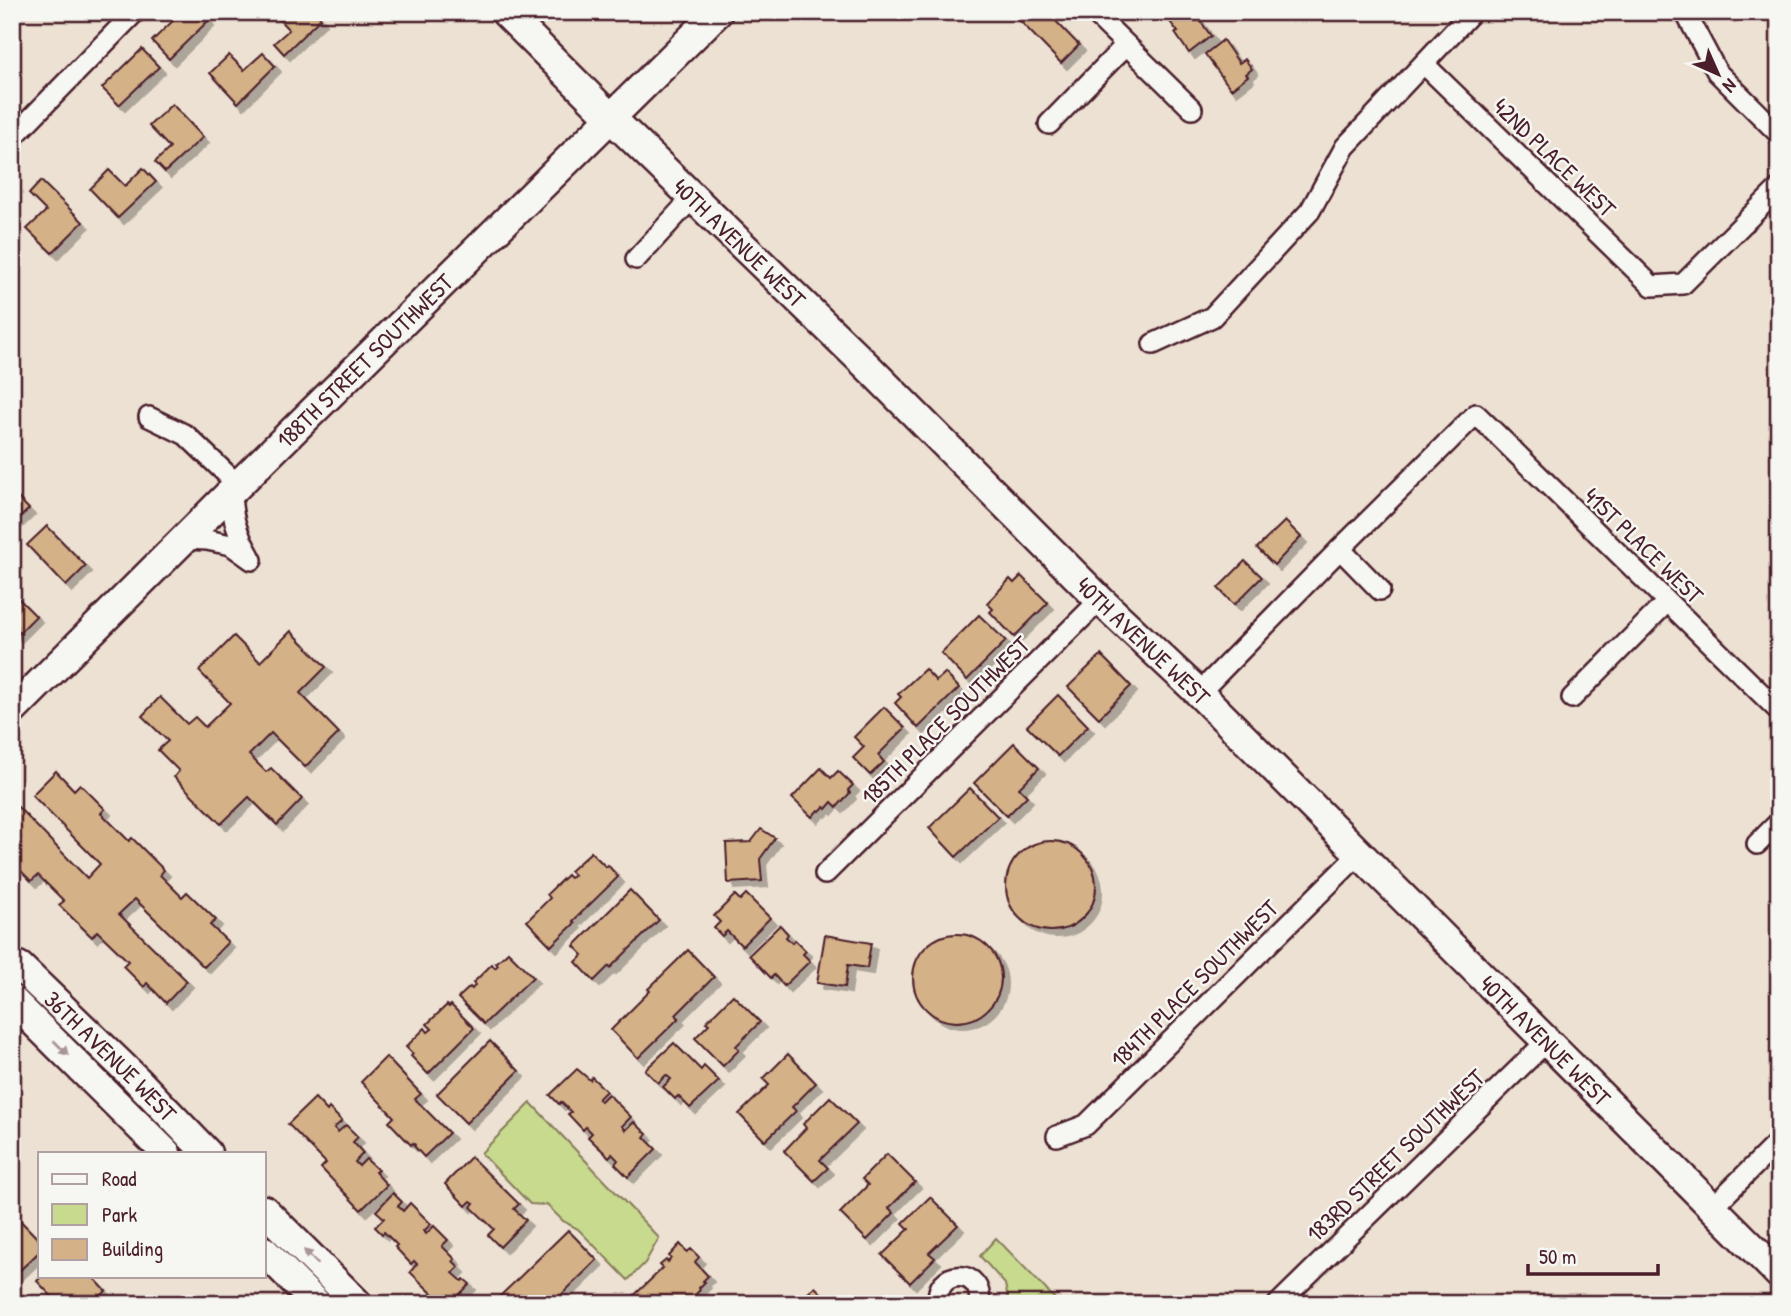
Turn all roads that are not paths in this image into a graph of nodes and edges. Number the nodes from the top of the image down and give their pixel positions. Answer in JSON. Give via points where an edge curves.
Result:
{"nodes":[{"id":1,"x":135,"y":12,"type":"edge"},
{"id":2,"x":505,"y":12,"type":"edge"},
{"id":3,"x":718,"y":12,"type":"edge"},
{"id":4,"x":1093,"y":12,"type":"edge"},
{"id":5,"x":1472,"y":12,"type":"edge"},
{"id":6,"x":1685,"y":12,"type":"edge"},
{"id":7,"x":1126,"y":45,"type":"junction"},
{"id":8,"x":1424,"y":64,"type":"junction"},
{"id":9,"x":1192,"y":109,"type":"dead end"},
{"id":10,"x":611,"y":118,"type":"junction"},
{"id":11,"x":1049,"y":124,"type":"dead end"},
{"id":12,"x":1779,"y":134,"type":"edge"},
{"id":13,"x":12,"y":138,"type":"edge"},
{"id":14,"x":1779,"y":188,"type":"edge"},
{"id":15,"x":693,"y":197,"type":"junction"},
{"id":16,"x":636,"y":259,"type":"dead end"},
{"id":17,"x":1153,"y":344,"type":"dead end"},
{"id":18,"x":149,"y":417,"type":"dead end"},
{"id":19,"x":234,"y":489,"type":"junction"},
{"id":20,"x":185,"y":539,"type":"junction"},
{"id":21,"x":1340,"y":549,"type":"junction"},
{"id":22,"x":1380,"y":590,"type":"dead end"},
{"id":23,"x":1100,"y":600,"type":"junction"},
{"id":24,"x":1667,"y":602,"type":"junction"},
{"id":25,"x":1199,"y":693,"type":"junction"},
{"id":26,"x":1572,"y":698,"type":"dead end"},
{"id":27,"x":12,"y":710,"type":"edge"},
{"id":28,"x":1779,"y":710,"type":"edge"},
{"id":29,"x":1779,"y":822,"type":"edge"},
{"id":30,"x":1757,"y":844,"type":"dead end"},
{"id":31,"x":1359,"y":854,"type":"junction"},
{"id":32,"x":825,"y":874,"type":"dead end"},
{"id":33,"x":12,"y":963,"type":"edge"},
{"id":34,"x":12,"y":1000,"type":"edge"},
{"id":35,"x":1546,"y":1042,"type":"junction"},
{"id":36,"x":1057,"y":1136,"type":"dead end"},
{"id":37,"x":1779,"y":1141,"type":"edge"},
{"id":38,"x":165,"y":1152,"type":"edge"},
{"id":39,"x":206,"y":1152,"type":"edge"},
{"id":40,"x":1712,"y":1208,"type":"junction"},
{"id":41,"x":266,"y":1212,"type":"edge"},
{"id":42,"x":266,"y":1253,"type":"edge"},
{"id":43,"x":1779,"y":1274,"type":"edge"},
{"id":44,"x":935,"y":1302,"type":"edge"},
{"id":45,"x":317,"y":1304,"type":"edge"},
{"id":46,"x":358,"y":1304,"type":"edge"},
{"id":47,"x":979,"y":1304,"type":"edge"},
{"id":48,"x":1278,"y":1304,"type":"edge"}],
"edges":[{"from":1,"to":13,"type":"street"},
{"from":2,"to":10,"type":"street","name":"40TH AVENUE WEST"},
{"from":3,"to":10,"type":"street","name":"188TH STREET SOUTHWEST"},
{"from":4,"to":7,"type":"street"},
{"from":5,"to":8,"type":"street"},
{"from":6,"to":12,"type":"street","via":[[1717,72]]},
{"from":7,"to":9,"type":"street"},
{"from":7,"to":11,"type":"street"},
{"from":8,"to":14,"type":"street","name":"42ND PLACE WEST","via":[[1652,286],[1683,284]]},
{"from":8,"to":17,"type":"street","via":[[1345,147],[1310,211],[1212,317]]},
{"from":10,"to":15,"type":"street","name":"40TH AVENUE WEST"},
{"from":10,"to":19,"type":"street","name":"188TH STREET SOUTHWEST"},
{"from":15,"to":16,"type":"street"},
{"from":15,"to":23,"type":"street","name":"40TH AVENUE WEST"},
{"from":18,"to":19,"type":"street","via":[[186,435]]},
{"from":19,"to":20,"type":"street","name":"188TH STREET SOUTHWEST"},
{"from":19,"to":20,"type":"street","via":[[232,515],[253,560],[231,545]]},
{"from":20,"to":27,"type":"street","name":"188TH STREET SOUTHWEST"},
{"from":21,"to":22,"type":"street"},
{"from":21,"to":24,"type":"street","name":"41ST PLACE WEST","via":[[1476,414]]},
{"from":21,"to":25,"type":"street"},
{"from":23,"to":25,"type":"street","name":"40TH AVENUE WEST"},
{"from":23,"to":32,"type":"street","name":"185TH PLACE SOUTHWEST"},
{"from":24,"to":26,"type":"street"},
{"from":24,"to":28,"type":"street","name":"41ST PLACE WEST"},
{"from":25,"to":31,"type":"street","name":"40TH AVENUE WEST"},
{"from":29,"to":30,"type":"street"},
{"from":31,"to":35,"type":"street","name":"40TH AVENUE WEST"},
{"from":31,"to":36,"type":"street","name":"184TH PLACE SOUTHWEST","via":[[1086,1125]]},
{"from":33,"to":39,"type":"street","name":"36TH AVENUE WEST"},
{"from":34,"to":38,"type":"street","name":"36TH AVENUE WEST","one_way":true},
{"from":35,"to":40,"type":"street","name":"40TH AVENUE WEST"},
{"from":35,"to":48,"type":"street","name":"183RD STREET SOUTHWEST"},
{"from":37,"to":40,"type":"street"},
{"from":40,"to":43,"type":"street","name":"40TH AVENUE WEST"},
{"from":46,"to":41,"type":"street","one_way":true},
{"from":42,"to":45,"type":"street"},
{"from":44,"to":47,"type":"street","via":[[944,1282],[962,1276],[978,1287]]}]}
